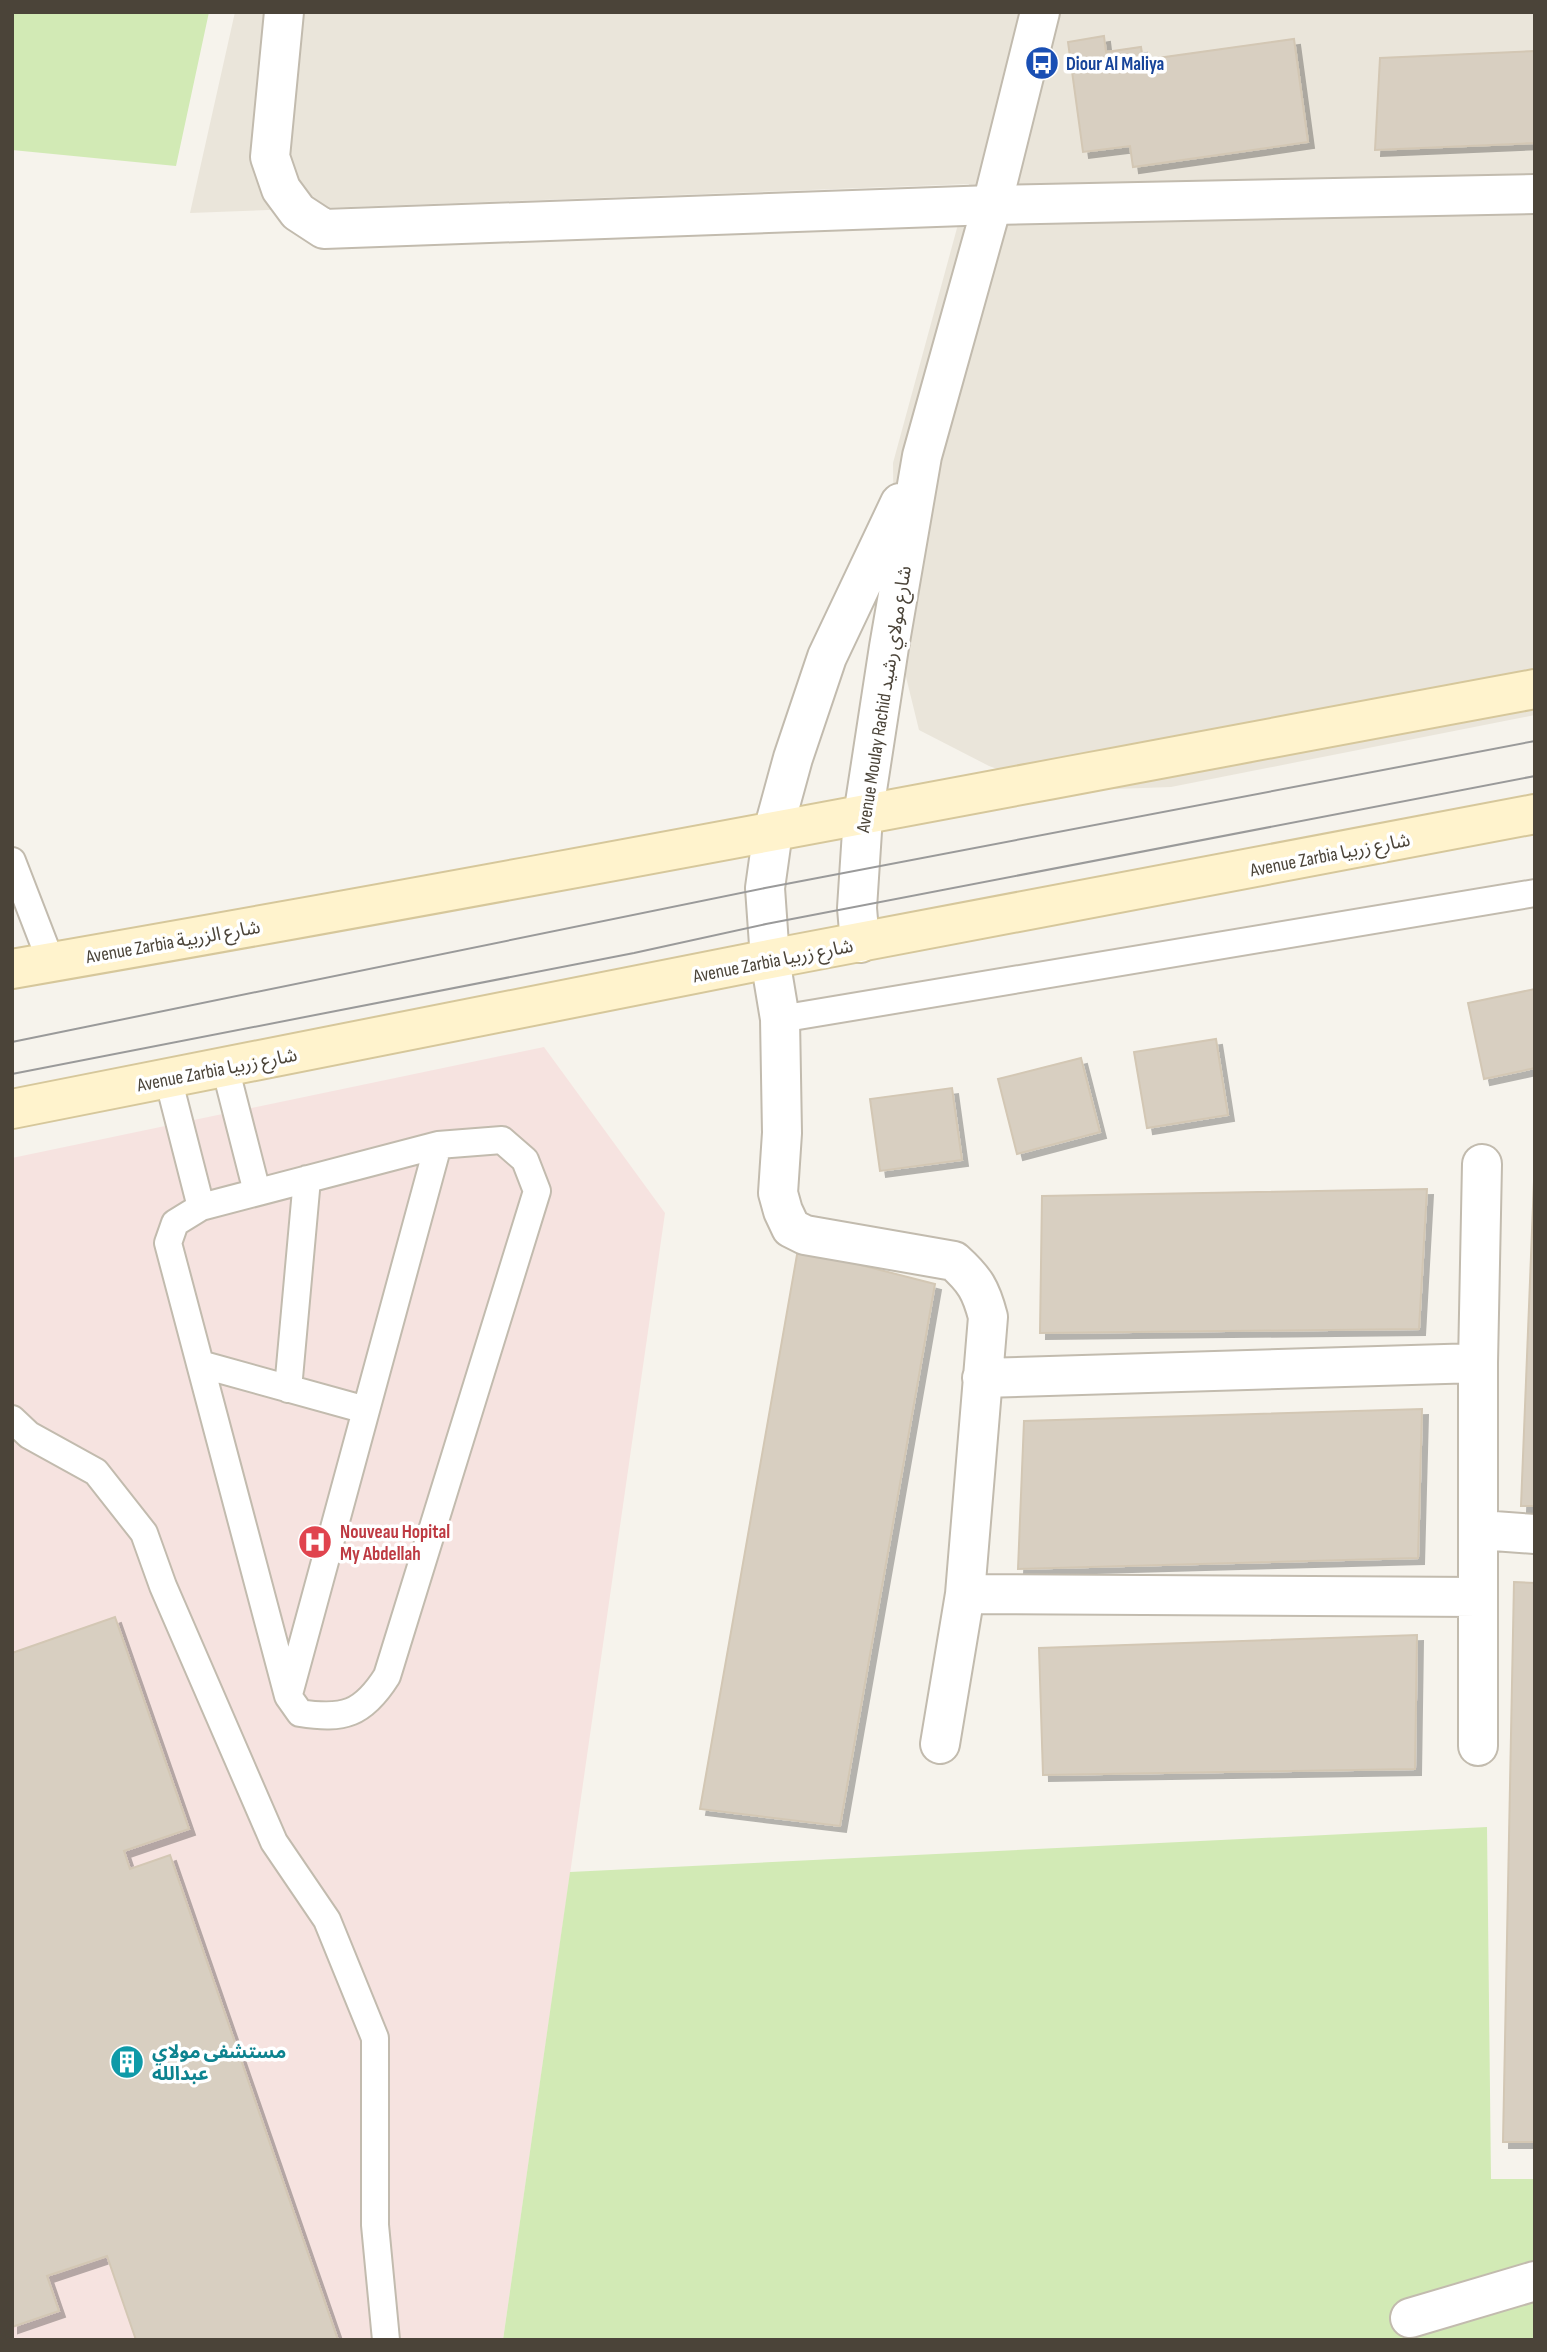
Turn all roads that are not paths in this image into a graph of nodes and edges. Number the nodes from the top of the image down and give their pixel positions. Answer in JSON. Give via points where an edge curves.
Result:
{"nodes":[{"id":1,"x":284,"y":12,"type":"edge"},
{"id":2,"x":1040,"y":12,"type":"edge"},
{"id":3,"x":1535,"y":194,"type":"edge"},
{"id":4,"x":992,"y":205,"type":"junction"},
{"id":5,"x":922,"y":456,"type":"junction"},
{"id":6,"x":1535,"y":689,"type":"edge"},
{"id":7,"x":1535,"y":814,"type":"edge"},
{"id":8,"x":863,"y":816,"type":"junction"},
{"id":9,"x":773,"y":831,"type":"junction"},
{"id":10,"x":12,"y":861,"type":"edge"},
{"id":11,"x":1535,"y":893,"type":"edge"},
{"id":12,"x":860,"y":943,"type":"junction"},
{"id":13,"x":770,"y":959,"type":"junction"},
{"id":14,"x":51,"y":962,"type":"junction"},
{"id":15,"x":12,"y":969,"type":"edge"},
{"id":16,"x":780,"y":1019,"type":"junction"},
{"id":17,"x":225,"y":1067,"type":"junction"},
{"id":18,"x":168,"y":1078,"type":"junction"},
{"id":19,"x":12,"y":1109,"type":"edge"},
{"id":20,"x":438,"y":1145,"type":"junction"},
{"id":21,"x":1482,"y":1164,"type":"dead end"},
{"id":22,"x":307,"y":1179,"type":"junction"},
{"id":23,"x":257,"y":1192,"type":"junction"},
{"id":24,"x":201,"y":1207,"type":"junction"},
{"id":25,"x":1478,"y":1363,"type":"junction"},
{"id":26,"x":200,"y":1364,"type":"junction"},
{"id":27,"x":982,"y":1378,"type":"junction"},
{"id":28,"x":288,"y":1388,"type":"junction"},
{"id":29,"x":366,"y":1410,"type":"junction"},
{"id":30,"x":12,"y":1419,"type":"edge"},
{"id":31,"x":1479,"y":1530,"type":"junction"},
{"id":32,"x":1535,"y":1534,"type":"edge"},
{"id":33,"x":965,"y":1594,"type":"junction"},
{"id":34,"x":1478,"y":1597,"type":"junction"},
{"id":35,"x":288,"y":1696,"type":"junction"},
{"id":36,"x":940,"y":1744,"type":"dead end"},
{"id":37,"x":1478,"y":1746,"type":"dead end"},
{"id":38,"x":1535,"y":2281,"type":"edge"},
{"id":39,"x":1410,"y":2318,"type":"dead end"},
{"id":40,"x":386,"y":2340,"type":"edge"}],
"edges":[{"from":1,"to":4,"type":"street","via":[[270,157],[281,189],[298,212],[324,229]]},
{"from":2,"to":4,"type":"street","name":"Avenue Moulay Rachid شارع مولاي رشيد"},
{"from":3,"to":4,"type":"street"},
{"from":4,"to":5,"type":"street","name":"Avenue Moulay Rachid شارع مولاي رشيد"},
{"from":5,"to":8,"type":"street","name":"Avenue Moulay Rachid شارع مولاي رشيد"},
{"from":5,"to":9,"type":"street","name":"Avenue Moulay Rachid شارع مولاي رشيد","via":[[827,657]]},
{"from":6,"to":8,"type":"main road"},
{"from":7,"to":12,"type":"main road","name":"Avenue Zarbia شارع زربيا"},
{"from":8,"to":9,"type":"main road"},
{"from":8,"to":12,"type":"street","name":"Avenue Moulay Rachid شارع مولاي رشيد","via":[[857,908]]},
{"from":9,"to":13,"type":"street","name":"Avenue Moulay Rachid شارع مولاي رشيد","via":[[765,888]]},
{"from":9,"to":14,"type":"main road","name":"Avenue Zarbia شارع الزربية"},
{"from":10,"to":14,"type":"lane"},
{"from":11,"to":16,"type":"lane"},
{"from":12,"to":13,"type":"main road","name":"Avenue Zarbia شارع زربيا"},
{"from":13,"to":16,"type":"street","name":"Avenue Moulay Rachid شارع مولاي رشيد"},
{"from":13,"to":17,"type":"main road","name":"Avenue Zarbia شارع زربيا"},
{"from":14,"to":15,"type":"main road","name":"Avenue Zarbia شارع الزربية"},
{"from":16,"to":27,"type":"street","name":"Avenue Moulay Rachid شارع مولاي رشيد","via":[[778,1193],[791,1228],[805,1235],[954,1261],[972,1277],[988,1317]]},
{"from":17,"to":18,"type":"main road","name":"Avenue Zarbia شارع زربيا"},
{"from":17,"to":23,"type":"lane"},
{"from":18,"to":19,"type":"main road","name":"Avenue Zarbia شارع زربيا"},
{"from":18,"to":24,"type":"lane"},
{"from":20,"to":22,"type":"lane"},
{"from":20,"to":29,"type":"lane"},
{"from":20,"to":35,"type":"lane","via":[[502,1140],[524,1160],[537,1191],[387,1676],[374,1697],[350,1713],[300,1713]]},
{"from":21,"to":25,"type":"street"},
{"from":22,"to":23,"type":"lane"},
{"from":22,"to":28,"type":"lane"},
{"from":23,"to":24,"type":"lane"},
{"from":24,"to":26,"type":"lane","via":[[175,1223],[168,1243]]},
{"from":25,"to":27,"type":"street"},
{"from":25,"to":31,"type":"street"},
{"from":26,"to":28,"type":"lane"},
{"from":26,"to":35,"type":"lane"},
{"from":27,"to":33,"type":"street"},
{"from":28,"to":29,"type":"lane"},
{"from":29,"to":35,"type":"lane"},
{"from":30,"to":40,"type":"lane","via":[[29,1435],[96,1472],[144,1533],[274,1842],[327,1920],[366,2014],[375,2038],[375,2225]]},
{"from":31,"to":32,"type":"street"},
{"from":31,"to":34,"type":"street"},
{"from":33,"to":34,"type":"street"},
{"from":33,"to":36,"type":"street"},
{"from":34,"to":37,"type":"street"},
{"from":38,"to":39,"type":"street"}]}
